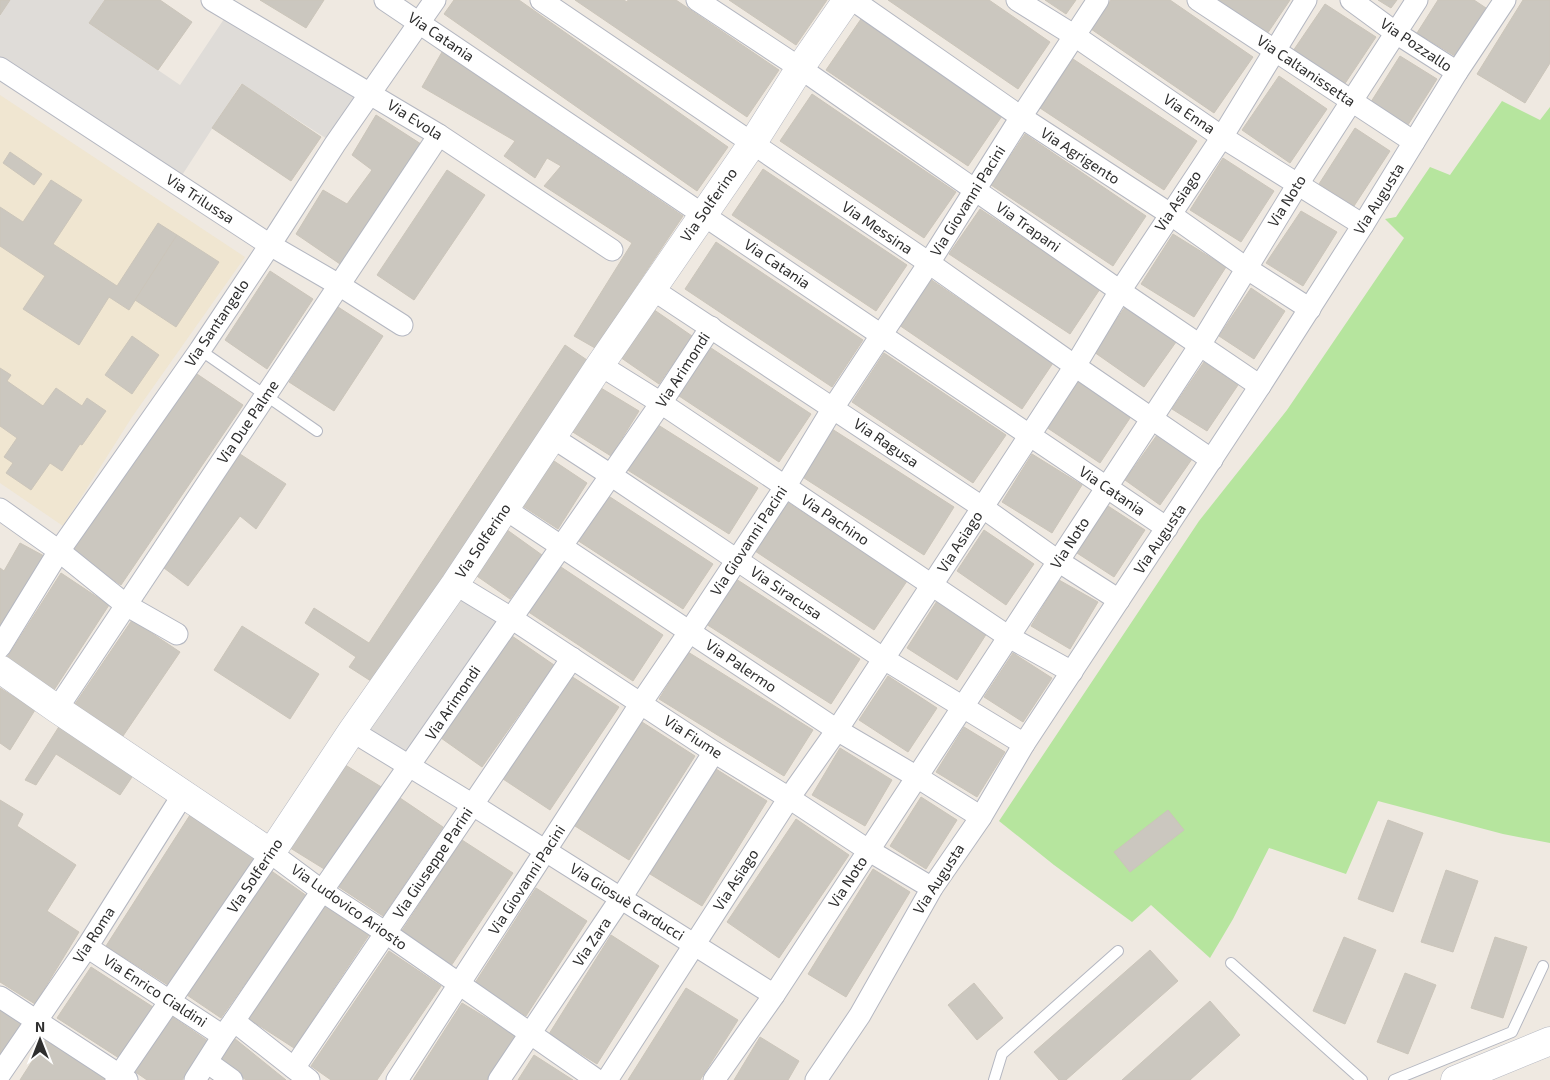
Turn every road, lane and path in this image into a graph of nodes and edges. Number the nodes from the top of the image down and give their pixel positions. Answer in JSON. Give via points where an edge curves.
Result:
{"nodes":[{"id":1,"x":385,"y":0,"type":"edge"},
{"id":2,"x":435,"y":0,"type":"edge"},
{"id":3,"x":541,"y":0,"type":"edge"},
{"id":4,"x":697,"y":0,"type":"edge"},
{"id":5,"x":847,"y":0,"type":"edge"},
{"id":6,"x":853,"y":0,"type":"edge"},
{"id":7,"x":1017,"y":0,"type":"edge"},
{"id":8,"x":1098,"y":0,"type":"edge"},
{"id":9,"x":1198,"y":0,"type":"edge"},
{"id":10,"x":1306,"y":0,"type":"edge"},
{"id":11,"x":1351,"y":0,"type":"edge"},
{"id":12,"x":1417,"y":0,"type":"edge"},
{"id":13,"x":1502,"y":1,"type":"edge"},
{"id":14,"x":218,"y":2,"type":"edge"},
{"id":15,"x":420,"y":24,"type":"junction"},
{"id":16,"x":1396,"y":33,"type":"junction"},
{"id":17,"x":1074,"y":36,"type":"junction"},
{"id":18,"x":1275,"y":51,"type":"junction"},
{"id":19,"x":0,"y":68,"type":"edge"},
{"id":20,"x":800,"y":68,"type":"junction"},
{"id":21,"x":1457,"y":72,"type":"junction"},
{"id":22,"x":371,"y":93,"type":"junction"},
{"id":23,"x":1351,"y":102,"type":"junction"},
{"id":24,"x":1021,"y":117,"type":"junction"},
{"id":25,"x":439,"y":135,"type":"junction"},
{"id":26,"x":1222,"y":136,"type":"junction"},
{"id":27,"x":1414,"y":142,"type":"junction"},
{"id":28,"x":752,"y":144,"type":"junction"},
{"id":29,"x":1298,"y":184,"type":"junction"},
{"id":30,"x":975,"y":190,"type":"junction"},
{"id":31,"x":703,"y":214,"type":"junction"},
{"id":32,"x":1170,"y":214,"type":"junction"},
{"id":33,"x":1363,"y":225,"type":"junction"},
{"id":34,"x":270,"y":245,"type":"junction"},
{"id":35,"x":612,"y":250,"type":"dead end"},
{"id":36,"x":928,"y":263,"type":"junction"},
{"id":37,"x":1246,"y":268,"type":"junction"},
{"id":38,"x":339,"y":285,"type":"junction"},
{"id":39,"x":652,"y":289,"type":"junction"},
{"id":40,"x":1120,"y":291,"type":"junction"},
{"id":41,"x":1310,"y":309,"type":"junction"},
{"id":42,"x":402,"y":325,"type":"dead end"},
{"id":43,"x":711,"y":327,"type":"junction"},
{"id":44,"x":880,"y":334,"type":"junction"},
{"id":45,"x":1200,"y":345,"type":"junction"},
{"id":46,"x":200,"y":350,"type":"junction"},
{"id":47,"x":600,"y":364,"type":"junction"},
{"id":48,"x":1074,"y":366,"type":"junction"},
{"id":49,"x":1260,"y":386,"type":"junction"},
{"id":50,"x":266,"y":394,"type":"junction"},
{"id":51,"x":661,"y":403,"type":"junction"},
{"id":52,"x":833,"y":408,"type":"junction"},
{"id":53,"x":1152,"y":418,"type":"junction"},
{"id":54,"x":317,"y":431,"type":"dead end"},
{"id":55,"x":1030,"y":436,"type":"junction"},
{"id":56,"x":552,"y":437,"type":"junction"},
{"id":57,"x":1212,"y":460,"type":"junction"},
{"id":58,"x":612,"y":476,"type":"junction"},
{"id":59,"x":785,"y":487,"type":"junction"},
{"id":60,"x":1106,"y":487,"type":"junction"},
{"id":61,"x":982,"y":507,"type":"junction"},
{"id":62,"x":0,"y":509,"type":"edge"},
{"id":63,"x":505,"y":509,"type":"junction"},
{"id":64,"x":1168,"y":528,"type":"junction"},
{"id":65,"x":561,"y":546,"type":"junction"},
{"id":66,"x":58,"y":551,"type":"junction"},
{"id":67,"x":737,"y":560,"type":"junction"},
{"id":68,"x":1058,"y":561,"type":"junction"},
{"id":69,"x":455,"y":584,"type":"junction"},
{"id":70,"x":932,"y":585,"type":"junction"},
{"id":71,"x":1119,"y":600,"type":"junction"},
{"id":72,"x":126,"y":605,"type":"junction"},
{"id":73,"x":511,"y":618,"type":"junction"},
{"id":74,"x":690,"y":631,"type":"junction"},
{"id":75,"x":177,"y":634,"type":"dead end"},
{"id":76,"x":1008,"y":637,"type":"junction"},
{"id":77,"x":0,"y":647,"type":"edge"},
{"id":78,"x":572,"y":658,"type":"junction"},
{"id":79,"x":884,"y":659,"type":"junction"},
{"id":80,"x":0,"y":669,"type":"edge"},
{"id":81,"x":1072,"y":672,"type":"junction"},
{"id":82,"x":641,"y":703,"type":"junction"},
{"id":83,"x":962,"y":707,"type":"junction"},
{"id":84,"x":57,"y":709,"type":"junction"},
{"id":85,"x":837,"y":730,"type":"junction"},
{"id":86,"x":352,"y":731,"type":"junction"},
{"id":87,"x":1024,"y":744,"type":"junction"},
{"id":88,"x":714,"y":752,"type":"junction"},
{"id":89,"x":410,"y":766,"type":"junction"},
{"id":90,"x":917,"y":777,"type":"junction"},
{"id":91,"x":184,"y":793,"type":"junction"},
{"id":92,"x":789,"y":798,"type":"junction"},
{"id":93,"x":473,"y":805,"type":"junction"},
{"id":94,"x":980,"y":817,"type":"junction"},
{"id":95,"x":868,"y":850,"type":"junction"},
{"id":96,"x":546,"y":851,"type":"junction"},
{"id":97,"x":271,"y":853,"type":"junction"},
{"id":98,"x":932,"y":888,"type":"junction"},
{"id":99,"x":322,"y":891,"type":"junction"},
{"id":100,"x":621,"y":898,"type":"junction"},
{"id":101,"x":386,"y":933,"type":"junction"},
{"id":102,"x":695,"y":945,"type":"junction"},
{"id":103,"x":87,"y":947,"type":"junction"},
{"id":104,"x":1118,"y":951,"type":"dead end"},
{"id":105,"x":1231,"y":963,"type":"dead end"},
{"id":106,"x":1543,"y":966,"type":"dead end"},
{"id":107,"x":459,"y":984,"type":"junction"},
{"id":108,"x":774,"y":995,"type":"junction"},
{"id":109,"x":0,"y":997,"type":"edge"},
{"id":110,"x":170,"y":1001,"type":"junction"},
{"id":111,"x":37,"y":1021,"type":"junction"},
{"id":112,"x":228,"y":1028,"type":"junction"},
{"id":113,"x":530,"y":1034,"type":"junction"},
{"id":114,"x":1550,"y":1041,"type":"edge"},
{"id":115,"x":207,"y":1062,"type":"junction"},
{"id":116,"x":0,"y":1074,"type":"edge"},
{"id":117,"x":301,"y":1074,"type":"edge"},
{"id":118,"x":121,"y":1078,"type":"edge"},
{"id":119,"x":196,"y":1080,"type":"edge"},
{"id":120,"x":232,"y":1080,"type":"edge"},
{"id":121,"x":396,"y":1080,"type":"edge"},
{"id":122,"x":499,"y":1080,"type":"edge"},
{"id":123,"x":597,"y":1080,"type":"edge"},
{"id":124,"x":607,"y":1080,"type":"edge"},
{"id":125,"x":714,"y":1080,"type":"edge"},
{"id":126,"x":816,"y":1080,"type":"edge"},
{"id":127,"x":994,"y":1080,"type":"edge"},
{"id":128,"x":1362,"y":1080,"type":"edge"},
{"id":129,"x":1394,"y":1080,"type":"edge"},
{"id":130,"x":1455,"y":1080,"type":"edge"}],
"edges":[{"from":1,"to":15,"type":"street","name":"Via Catania"},
{"from":2,"to":15,"type":"street","name":"Via Santangelo"},
{"from":3,"to":28,"type":"street","name":"Via Messina"},
{"from":4,"to":20,"type":"street","name":"Via Trapani"},
{"from":5,"to":20,"type":"street","name":"Via Solferino"},
{"from":6,"to":24,"type":"street","name":"Via Agrigento"},
{"from":7,"to":17,"type":"street","name":"Via Enna"},
{"from":8,"to":17,"type":"street","name":"Via Giovanni Pacini"},
{"from":9,"to":18,"type":"street","name":"Via Caltanissetta"},
{"from":10,"to":18,"type":"street","name":"Via Asiago"},
{"from":11,"to":16,"type":"street","name":"Via Pozzallo"},
{"from":12,"to":16,"type":"street","name":"Via Noto"},
{"from":13,"to":21,"type":"street","name":"Via Augusta"},
{"from":14,"to":22,"type":"street","name":"Via Evola"},
{"from":15,"to":22,"type":"street","name":"Via Santangelo"},
{"from":15,"to":31,"type":"street","name":"Via Catania"},
{"from":16,"to":21,"type":"street","name":"Via Pozzallo"},
{"from":16,"to":23,"type":"street","name":"Via Noto"},
{"from":17,"to":24,"type":"street","name":"Via Giovanni Pacini"},
{"from":17,"to":26,"type":"street","name":"Via Enna"},
{"from":18,"to":23,"type":"street","name":"Via Caltanissetta"},
{"from":18,"to":26,"type":"street","name":"Via Asiago"},
{"from":19,"to":34,"type":"street","name":"Via Trilussa"},
{"from":20,"to":28,"type":"street","name":"Via Solferino"},
{"from":20,"to":30,"type":"street","name":"Via Trapani"},
{"from":21,"to":27,"type":"street","name":"Via Augusta"},
{"from":22,"to":25,"type":"street","name":"Via Evola"},
{"from":22,"to":34,"type":"street","name":"Via Santangelo"},
{"from":23,"to":27,"type":"street","name":"Via Caltanissetta"},
{"from":23,"to":29,"type":"street","name":"Via Noto"},
{"from":24,"to":30,"type":"street","name":"Via Giovanni Pacini"},
{"from":24,"to":32,"type":"street","name":"Via Agrigento"},
{"from":25,"to":35,"type":"street","name":"Via Evola"},
{"from":25,"to":38,"type":"street","name":"Via Due Palme"},
{"from":26,"to":29,"type":"street","name":"Via Enna"},
{"from":26,"to":32,"type":"street","name":"Via Asiago"},
{"from":27,"to":33,"type":"street","name":"Via Augusta"},
{"from":28,"to":31,"type":"street","name":"Via Solferino"},
{"from":28,"to":36,"type":"street","name":"Via Messina"},
{"from":29,"to":33,"type":"street","name":"Via Enna"},
{"from":29,"to":37,"type":"street","name":"Via Noto"},
{"from":30,"to":36,"type":"street","name":"Via Giovanni Pacini"},
{"from":30,"to":40,"type":"street","name":"Via Trapani"},
{"from":31,"to":39,"type":"street","name":"Via Solferino"},
{"from":31,"to":44,"type":"street","name":"Via Catania"},
{"from":32,"to":37,"type":"street","name":"Via Agrigento"},
{"from":32,"to":40,"type":"street","name":"Via Asiago"},
{"from":33,"to":41,"type":"street","name":"Via Augusta"},
{"from":34,"to":38,"type":"street","name":"Via Trilussa"},
{"from":34,"to":46,"type":"street","name":"Via Santangelo"},
{"from":36,"to":44,"type":"street","name":"Via Giovanni Pacini"},
{"from":36,"to":48,"type":"street","name":"Via Messina"},
{"from":37,"to":41,"type":"street","name":"Via Agrigento"},
{"from":37,"to":45,"type":"street","name":"Via Noto"},
{"from":38,"to":42,"type":"street","name":"Via Trilussa"},
{"from":38,"to":50,"type":"street","name":"Via Due Palme"},
{"from":39,"to":43,"type":"street","name":"Via Ragusa"},
{"from":39,"to":47,"type":"street","name":"Via Solferino"},
{"from":40,"to":45,"type":"street","name":"Via Trapani"},
{"from":40,"to":48,"type":"street","name":"Via Asiago"},
{"from":41,"to":49,"type":"street","name":"Via Augusta"},
{"from":43,"to":51,"type":"street","name":"Via Arimondi"},
{"from":43,"to":52,"type":"street","name":"Via Ragusa"},
{"from":44,"to":52,"type":"street","name":"Via Giovanni Pacini"},
{"from":44,"to":55,"type":"street","name":"Via Catania"},
{"from":45,"to":49,"type":"street","name":"Via Trapani"},
{"from":45,"to":53,"type":"street","name":"Via Noto"},
{"from":46,"to":50,"type":"lane"},
{"from":46,"to":66,"type":"street","name":"Via Santangelo"},
{"from":47,"to":51,"type":"street","name":"Via Pachino"},
{"from":47,"to":56,"type":"street","name":"Via Solferino"},
{"from":48,"to":53,"type":"street","name":"Via Messina"},
{"from":48,"to":55,"type":"street","name":"Via Asiago"},
{"from":49,"to":57,"type":"street","name":"Via Augusta"},
{"from":50,"to":54,"type":"lane"},
{"from":50,"to":72,"type":"street","name":"Via Due Palme"},
{"from":51,"to":58,"type":"street","name":"Via Arimondi"},
{"from":51,"to":59,"type":"street","name":"Via Pachino"},
{"from":52,"to":59,"type":"street","name":"Via Giovanni Pacini"},
{"from":52,"to":61,"type":"street","name":"Via Ragusa"},
{"from":53,"to":57,"type":"street","name":"Via Messina"},
{"from":53,"to":60,"type":"street","name":"Via Noto"},
{"from":55,"to":60,"type":"street","name":"Via Catania"},
{"from":55,"to":61,"type":"street","name":"Via Asiago"},
{"from":56,"to":58,"type":"street","name":"Via Siracusa"},
{"from":56,"to":63,"type":"street","name":"Via Solferino"},
{"from":57,"to":64,"type":"street","name":"Via Augusta"},
{"from":58,"to":65,"type":"street","name":"Via Arimondi"},
{"from":58,"to":67,"type":"street","name":"Via Siracusa"},
{"from":59,"to":67,"type":"street","name":"Via Giovanni Pacini"},
{"from":59,"to":70,"type":"street","name":"Via Pachino"},
{"from":60,"to":64,"type":"street","name":"Via Catania"},
{"from":60,"to":68,"type":"street","name":"Via Noto"},
{"from":61,"to":68,"type":"street","name":"Via Ragusa"},
{"from":61,"to":70,"type":"street","name":"Via Asiago"},
{"from":62,"to":66,"type":"street"},
{"from":63,"to":65,"type":"street","name":"Via Palermo"},
{"from":63,"to":69,"type":"street","name":"Via Solferino"},
{"from":64,"to":71,"type":"street","name":"Via Augusta"},
{"from":65,"to":73,"type":"street","name":"Via Arimondi"},
{"from":65,"to":74,"type":"street","name":"Via Palermo"},
{"from":66,"to":72,"type":"street"},
{"from":66,"to":77,"type":"street","name":"Via Santangelo"},
{"from":67,"to":74,"type":"street","name":"Via Giovanni Pacini"},
{"from":67,"to":79,"type":"street","name":"Via Siracusa"},
{"from":68,"to":71,"type":"street","name":"Via Ragusa"},
{"from":68,"to":76,"type":"street","name":"Via Noto"},
{"from":69,"to":73,"type":"street","name":"Via Fiume"},
{"from":69,"to":86,"type":"street","name":"Via Solferino"},
{"from":70,"to":76,"type":"street","name":"Via Pachino"},
{"from":70,"to":79,"type":"street","name":"Via Asiago"},
{"from":71,"to":81,"type":"street","name":"Via Augusta"},
{"from":72,"to":75,"type":"street"},
{"from":72,"to":84,"type":"street","name":"Via Due Palme"},
{"from":73,"to":78,"type":"street","name":"Via Fiume"},
{"from":73,"to":89,"type":"street","name":"Via Arimondi"},
{"from":74,"to":82,"type":"street","name":"Via Giovanni Pacini"},
{"from":74,"to":85,"type":"street","name":"Via Palermo"},
{"from":76,"to":81,"type":"street","name":"Via Pachino"},
{"from":76,"to":83,"type":"street","name":"Via Noto"},
{"from":78,"to":82,"type":"street","name":"Via Fiume"},
{"from":78,"to":93,"type":"street","name":"Via Giuseppe Parini"},
{"from":79,"to":83,"type":"street","name":"Via Siracusa"},
{"from":79,"to":85,"type":"street","name":"Via Asiago"},
{"from":80,"to":84,"type":"street","name":"Via Ludovico Ariosto"},
{"from":81,"to":87,"type":"street","name":"Via Augusta"},
{"from":82,"to":88,"type":"street","name":"Via Fiume"},
{"from":82,"to":96,"type":"street","name":"Via Giovanni Pacini"},
{"from":83,"to":87,"type":"street","name":"Via Siracusa"},
{"from":83,"to":90,"type":"street","name":"Via Noto"},
{"from":84,"to":91,"type":"street","name":"Via Ludovico Ariosto"},
{"from":85,"to":90,"type":"street","name":"Via Palermo"},
{"from":85,"to":92,"type":"street","name":"Via Asiago"},
{"from":86,"to":89,"type":"street","name":"Via Giosuè Carducci"},
{"from":86,"to":97,"type":"street","name":"Via Solferino"},
{"from":87,"to":94,"type":"street","name":"Via Augusta"},
{"from":88,"to":92,"type":"street","name":"Via Fiume"},
{"from":88,"to":100,"type":"street","name":"Via Zara"},
{"from":89,"to":93,"type":"street","name":"Via Giosuè Carducci"},
{"from":89,"to":99,"type":"street","name":"Via Arimondi"},
{"from":90,"to":94,"type":"street","name":"Via Palermo"},
{"from":90,"to":95,"type":"street","name":"Via Noto"},
{"from":91,"to":97,"type":"street","name":"Via Ludovico Ariosto"},
{"from":91,"to":103,"type":"street","name":"Via Roma"},
{"from":92,"to":95,"type":"street","name":"Via Fiume"},
{"from":92,"to":102,"type":"street","name":"Via Asiago"},
{"from":93,"to":96,"type":"street","name":"Via Giosuè Carducci"},
{"from":93,"to":101,"type":"street","name":"Via Giuseppe Parini"},
{"from":94,"to":98,"type":"street","name":"Via Augusta"},
{"from":95,"to":98,"type":"street","name":"Via Fiume"},
{"from":95,"to":108,"type":"street","name":"Via Noto"},
{"from":96,"to":100,"type":"street","name":"Via Giosuè Carducci"},
{"from":96,"to":107,"type":"street","name":"Via Giovanni Pacini"},
{"from":97,"to":99,"type":"street","name":"Via Ludovico Ariosto"},
{"from":97,"to":110,"type":"street","name":"Via Solferino"},
{"from":98,"to":126,"type":"street","name":"Via Augusta","via":[[860,1015]]},
{"from":99,"to":101,"type":"street","name":"Via Ludovico Ariosto"},
{"from":99,"to":112,"type":"street","name":"Via Arimondi"},
{"from":100,"to":102,"type":"street","name":"Via Giosuè Carducci"},
{"from":100,"to":113,"type":"street","name":"Via Zara"},
{"from":101,"to":107,"type":"street","name":"Via Ludovico Ariosto"},
{"from":101,"to":117,"type":"street","name":"Via Giuseppe Parini"},
{"from":102,"to":108,"type":"street","name":"Via Giosuè Carducci"},
{"from":102,"to":124,"type":"street","name":"Via Asiago"},
{"from":103,"to":110,"type":"street","name":"Via Enrico Cialdini"},
{"from":103,"to":111,"type":"street","name":"Via Roma"},
{"from":104,"to":127,"type":"lane","via":[[1002,1054]]},
{"from":105,"to":128,"type":"lane"},
{"from":106,"to":129,"type":"lane","via":[[1512,1032]]},
{"from":107,"to":113,"type":"street","name":"Via Ludovico Ariosto"},
{"from":107,"to":121,"type":"street","name":"Via Giovanni Pacini"},
{"from":108,"to":125,"type":"street","name":"Via Noto"},
{"from":109,"to":111,"type":"street"},
{"from":110,"to":112,"type":"street","name":"Via Enrico Cialdini"},
{"from":110,"to":118,"type":"street","name":"Via Solferino"},
{"from":111,"to":116,"type":"street","name":"Via Roma"},
{"from":111,"to":118,"type":"street"},
{"from":112,"to":115,"type":"street","name":"Via Arimondi"},
{"from":112,"to":117,"type":"street","name":"Via Enrico Cialdini"},
{"from":113,"to":122,"type":"street","name":"Via Zara"},
{"from":113,"to":123,"type":"street","name":"Via Ludovico Ariosto"},
{"from":114,"to":130,"type":"street"},
{"from":115,"to":119,"type":"street","name":"Via Arimondi"},
{"from":115,"to":120,"type":"street"}]}
